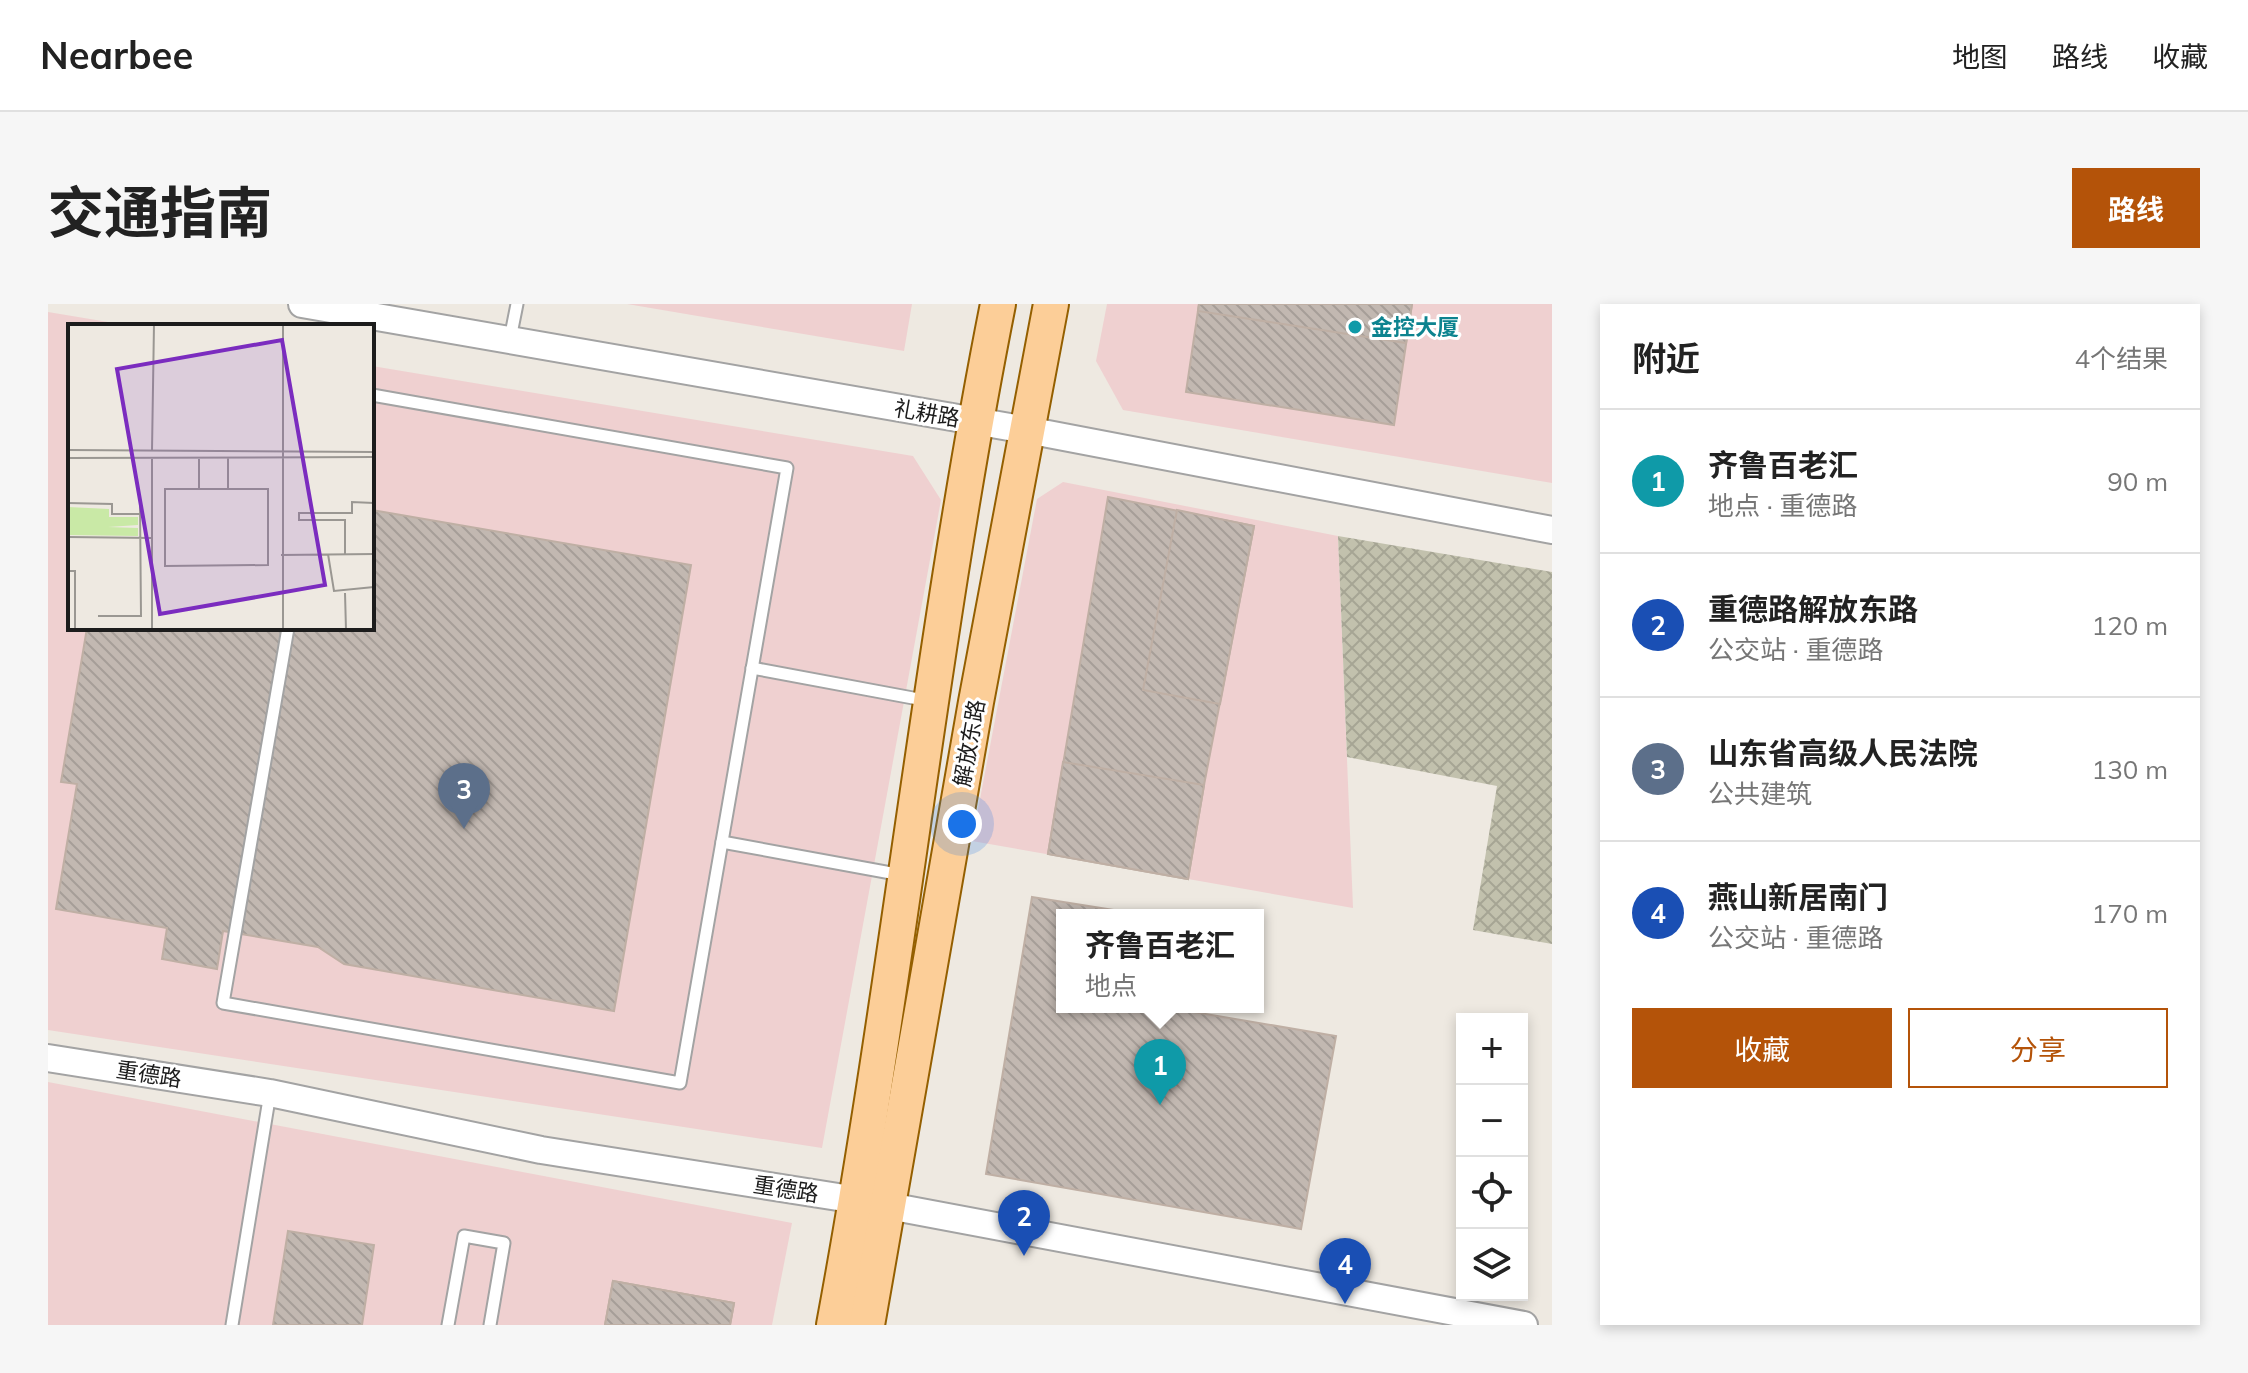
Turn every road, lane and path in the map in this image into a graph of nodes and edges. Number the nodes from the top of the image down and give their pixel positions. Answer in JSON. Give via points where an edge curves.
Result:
{"nodes":[{"id":1,"x":302,"y":304,"type":"edge"},
{"id":2,"x":517,"y":304,"type":"edge"},
{"id":3,"x":998,"y":304,"type":"edge"},
{"id":4,"x":1051,"y":304,"type":"edge"},
{"id":5,"x":510,"y":340,"type":"junction"},
{"id":6,"x":374,"y":395,"type":"edge"},
{"id":7,"x":975,"y":422,"type":"junction"},
{"id":8,"x":1027,"y":430,"type":"junction"},
{"id":9,"x":1552,"y":530,"type":"edge"},
{"id":10,"x":288,"y":630,"type":"edge"},
{"id":11,"x":752,"y":668,"type":"junction"},
{"id":12,"x":930,"y":701,"type":"junction"},
{"id":13,"x":722,"y":842,"type":"junction"},
{"id":14,"x":904,"y":875,"type":"junction"},
{"id":15,"x":48,"y":1058,"type":"edge"},
{"id":16,"x":270,"y":1093,"type":"junction"},
{"id":17,"x":873,"y":1203,"type":"junction"},
{"id":18,"x":232,"y":1325,"type":"edge"},
{"id":19,"x":448,"y":1325,"type":"edge"},
{"id":20,"x":490,"y":1325,"type":"edge"},
{"id":21,"x":834,"y":1325,"type":"edge"},
{"id":22,"x":867,"y":1325,"type":"edge"},
{"id":23,"x":1524,"y":1325,"type":"edge"}],
"edges":[{"from":1,"to":5,"type":"street","name":"礼耕路"},
{"from":2,"to":5,"type":"lane"},
{"from":3,"to":7,"type":"main road","name":"解放东路"},
{"from":4,"to":8,"type":"main road","name":"解放东路"},
{"from":5,"to":7,"type":"street","name":"礼耕路"},
{"from":6,"to":11,"type":"lane","via":[[787,468]]},
{"from":7,"to":8,"type":"street","name":"礼耕路"},
{"from":7,"to":12,"type":"main road","name":"解放东路"},
{"from":8,"to":9,"type":"street","name":"礼耕路"},
{"from":8,"to":17,"type":"main road","name":"解放东路"},
{"from":10,"to":13,"type":"lane","via":[[223,1003],[680,1083]]},
{"from":11,"to":12,"type":"lane"},
{"from":11,"to":13,"type":"lane"},
{"from":12,"to":14,"type":"main road","name":"解放东路"},
{"from":13,"to":14,"type":"lane"},
{"from":14,"to":17,"type":"main road","name":"解放东路"},
{"from":15,"to":16,"type":"street","name":"重德路"},
{"from":16,"to":17,"type":"street","name":"重德路","via":[[541,1150]]},
{"from":16,"to":18,"type":"lane"},
{"from":17,"to":21,"type":"main road","name":"解放东路"},
{"from":17,"to":22,"type":"main road","name":"解放东路"},
{"from":17,"to":23,"type":"street","name":"重德路"},
{"from":19,"to":20,"type":"lane","via":[[464,1236],[504,1243]]}]}
